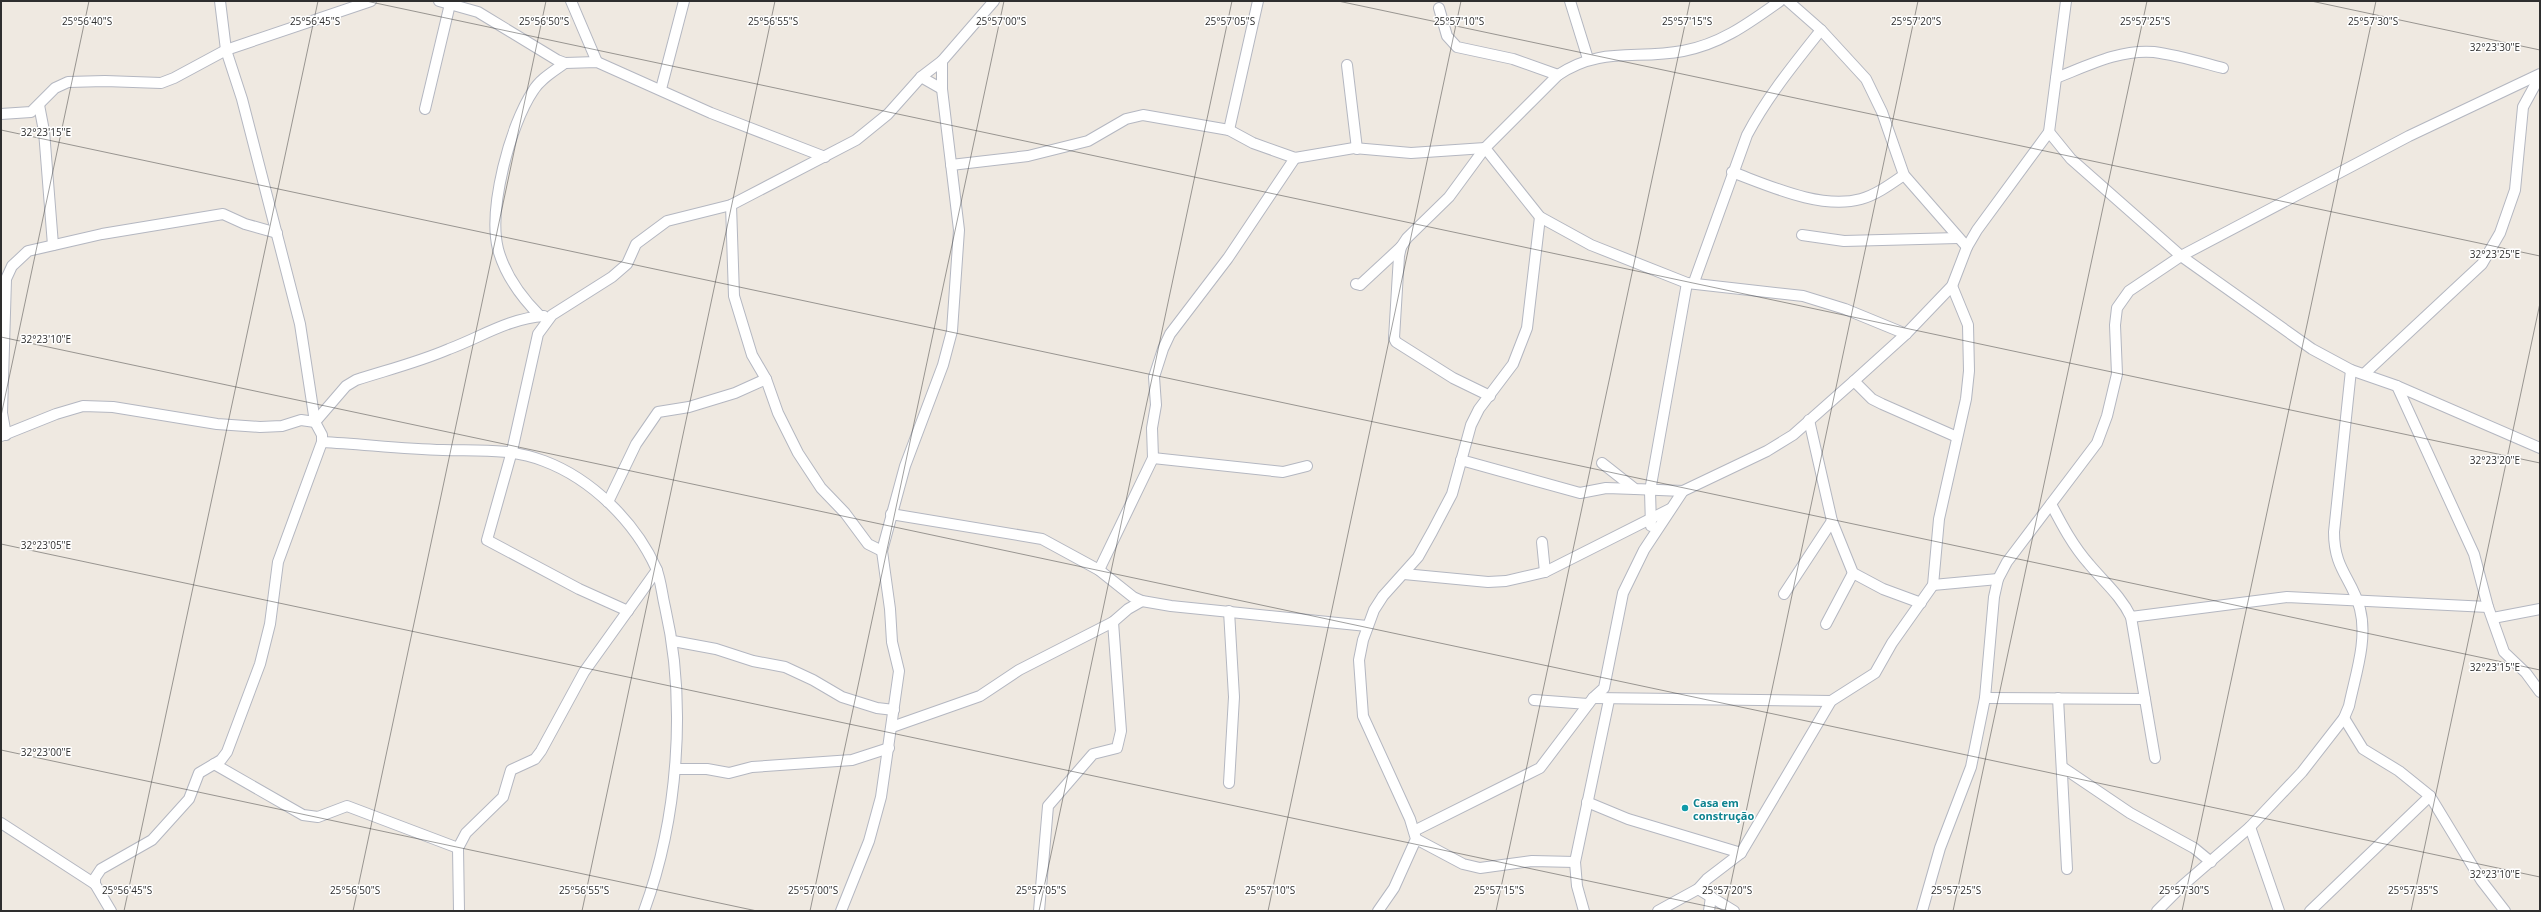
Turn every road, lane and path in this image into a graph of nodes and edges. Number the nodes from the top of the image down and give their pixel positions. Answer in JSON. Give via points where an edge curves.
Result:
{"nodes":[{"id":1,"x":220,"y":1,"type":"edge"},
{"id":2,"x":371,"y":1,"type":"edge"},
{"id":3,"x":439,"y":1,"type":"edge"},
{"id":4,"x":571,"y":1,"type":"edge"},
{"id":5,"x":684,"y":1,"type":"edge"},
{"id":6,"x":994,"y":1,"type":"edge"},
{"id":7,"x":1258,"y":1,"type":"edge"},
{"id":8,"x":1570,"y":1,"type":"edge"},
{"id":9,"x":1780,"y":1,"type":"edge"},
{"id":10,"x":1788,"y":1,"type":"edge"},
{"id":11,"x":2066,"y":1,"type":"edge"},
{"id":12,"x":450,"y":4,"type":"junction"},
{"id":13,"x":1439,"y":8,"type":"dead end"},
{"id":14,"x":1821,"y":30,"type":"junction"},
{"id":15,"x":587,"y":44,"type":"junction"},
{"id":16,"x":226,"y":50,"type":"junction"},
{"id":17,"x":1588,"y":59,"type":"junction"},
{"id":18,"x":942,"y":61,"type":"junction"},
{"id":19,"x":581,"y":62,"type":"junction"},
{"id":20,"x":597,"y":62,"type":"junction"},
{"id":21,"x":565,"y":63,"type":"junction"},
{"id":22,"x":1347,"y":65,"type":"dead end"},
{"id":23,"x":2223,"y":68,"type":"dead end"},
{"id":24,"x":1558,"y":75,"type":"junction"},
{"id":25,"x":2540,"y":75,"type":"edge"},
{"id":26,"x":922,"y":77,"type":"junction"},
{"id":27,"x":2056,"y":78,"type":"junction"},
{"id":28,"x":661,"y":89,"type":"junction"},
{"id":29,"x":942,"y":89,"type":"junction"},
{"id":30,"x":39,"y":105,"type":"junction"},
{"id":31,"x":425,"y":109,"type":"dead end"},
{"id":32,"x":1,"y":114,"type":"edge"},
{"id":33,"x":1229,"y":130,"type":"junction"},
{"id":34,"x":2049,"y":132,"type":"junction"},
{"id":35,"x":1485,"y":148,"type":"junction"},
{"id":36,"x":1357,"y":149,"type":"junction"},
{"id":37,"x":825,"y":158,"type":"junction"},
{"id":38,"x":1295,"y":158,"type":"junction"},
{"id":39,"x":952,"y":165,"type":"junction"},
{"id":40,"x":1732,"y":172,"type":"junction"},
{"id":41,"x":1904,"y":175,"type":"junction"},
{"id":42,"x":731,"y":205,"type":"junction"},
{"id":43,"x":1540,"y":217,"type":"junction"},
{"id":44,"x":273,"y":219,"type":"junction"},
{"id":45,"x":258,"y":226,"type":"junction"},
{"id":46,"x":277,"y":233,"type":"junction"},
{"id":47,"x":1802,"y":235,"type":"dead end"},
{"id":48,"x":1958,"y":238,"type":"junction"},
{"id":49,"x":53,"y":245,"type":"junction"},
{"id":50,"x":1401,"y":247,"type":"junction"},
{"id":51,"x":1967,"y":247,"type":"junction"},
{"id":52,"x":2181,"y":256,"type":"junction"},
{"id":53,"x":1690,"y":282,"type":"junction"},
{"id":54,"x":1356,"y":284,"type":"dead end"},
{"id":55,"x":1952,"y":286,"type":"junction"},
{"id":56,"x":552,"y":315,"type":"junction"},
{"id":57,"x":540,"y":316,"type":"junction"},
{"id":58,"x":1906,"y":334,"type":"junction"},
{"id":59,"x":2351,"y":370,"type":"junction"},
{"id":60,"x":2364,"y":374,"type":"junction"},
{"id":61,"x":766,"y":380,"type":"junction"},
{"id":62,"x":1854,"y":381,"type":"junction"},
{"id":63,"x":2397,"y":386,"type":"junction"},
{"id":64,"x":1490,"y":396,"type":"junction"},
{"id":65,"x":1808,"y":420,"type":"junction"},
{"id":66,"x":314,"y":422,"type":"junction"},
{"id":67,"x":4,"y":435,"type":"edge"},
{"id":68,"x":1957,"y":437,"type":"junction"},
{"id":69,"x":322,"y":442,"type":"junction"},
{"id":70,"x":2540,"y":448,"type":"edge"},
{"id":71,"x":512,"y":451,"type":"junction"},
{"id":72,"x":1153,"y":458,"type":"junction"},
{"id":73,"x":1461,"y":460,"type":"junction"},
{"id":74,"x":1602,"y":463,"type":"dead end"},
{"id":75,"x":1307,"y":466,"type":"dead end"},
{"id":76,"x":1635,"y":489,"type":"junction"},
{"id":77,"x":1650,"y":490,"type":"junction"},
{"id":78,"x":1683,"y":491,"type":"junction"},
{"id":79,"x":608,"y":502,"type":"junction"},
{"id":80,"x":2051,"y":504,"type":"junction"},
{"id":81,"x":1670,"y":509,"type":"junction"},
{"id":82,"x":891,"y":514,"type":"junction"},
{"id":83,"x":1650,"y":520,"type":"junction"},
{"id":84,"x":1832,"y":521,"type":"junction"},
{"id":85,"x":1652,"y":540,"type":"junction"},
{"id":86,"x":1542,"y":542,"type":"dead end"},
{"id":87,"x":882,"y":551,"type":"junction"},
{"id":88,"x":657,"y":570,"type":"junction"},
{"id":89,"x":1099,"y":570,"type":"junction"},
{"id":90,"x":1545,"y":572,"type":"junction"},
{"id":91,"x":1853,"y":573,"type":"junction"},
{"id":92,"x":1404,"y":574,"type":"junction"},
{"id":93,"x":1998,"y":579,"type":"junction"},
{"id":94,"x":1933,"y":585,"type":"junction"},
{"id":95,"x":1784,"y":594,"type":"dead end"},
{"id":96,"x":2356,"y":600,"type":"junction"},
{"id":97,"x":1142,"y":602,"type":"junction"},
{"id":98,"x":1921,"y":603,"type":"junction"},
{"id":99,"x":2488,"y":607,"type":"junction"},
{"id":100,"x":2540,"y":609,"type":"edge"},
{"id":101,"x":1229,"y":611,"type":"junction"},
{"id":102,"x":628,"y":612,"type":"junction"},
{"id":103,"x":2132,"y":617,"type":"junction"},
{"id":104,"x":2493,"y":618,"type":"junction"},
{"id":105,"x":1113,"y":622,"type":"junction"},
{"id":106,"x":1826,"y":624,"type":"dead end"},
{"id":107,"x":1367,"y":626,"type":"junction"},
{"id":108,"x":673,"y":641,"type":"junction"},
{"id":109,"x":2540,"y":692,"type":"edge"},
{"id":110,"x":1985,"y":698,"type":"junction"},
{"id":111,"x":2058,"y":698,"type":"junction"},
{"id":112,"x":2145,"y":699,"type":"junction"},
{"id":113,"x":1534,"y":700,"type":"dead end"},
{"id":114,"x":1608,"y":700,"type":"junction"},
{"id":115,"x":1591,"y":701,"type":"junction"},
{"id":116,"x":1831,"y":701,"type":"junction"},
{"id":117,"x":894,"y":710,"type":"junction"},
{"id":118,"x":2344,"y":718,"type":"junction"},
{"id":119,"x":892,"y":727,"type":"junction"},
{"id":120,"x":889,"y":748,"type":"junction"},
{"id":121,"x":2155,"y":758,"type":"dead end"},
{"id":122,"x":214,"y":764,"type":"junction"},
{"id":123,"x":2062,"y":767,"type":"junction"},
{"id":124,"x":675,"y":769,"type":"junction"},
{"id":125,"x":1229,"y":783,"type":"dead end"},
{"id":126,"x":2430,"y":796,"type":"junction"},
{"id":127,"x":1587,"y":802,"type":"junction"},
{"id":128,"x":1,"y":823,"type":"edge"},
{"id":129,"x":2250,"y":827,"type":"junction"},
{"id":130,"x":1415,"y":835,"type":"junction"},
{"id":131,"x":458,"y":848,"type":"junction"},
{"id":132,"x":1741,"y":853,"type":"junction"},
{"id":133,"x":1575,"y":862,"type":"junction"},
{"id":134,"x":2211,"y":862,"type":"junction"},
{"id":135,"x":2067,"y":869,"type":"dead end"},
{"id":136,"x":95,"y":884,"type":"junction"},
{"id":137,"x":1698,"y":889,"type":"junction"},
{"id":138,"x":1711,"y":897,"type":"junction"},
{"id":139,"x":111,"y":911,"type":"edge"},
{"id":140,"x":459,"y":911,"type":"edge"},
{"id":141,"x":644,"y":911,"type":"edge"},
{"id":142,"x":841,"y":911,"type":"edge"},
{"id":143,"x":1039,"y":911,"type":"edge"},
{"id":144,"x":1378,"y":911,"type":"edge"},
{"id":145,"x":1584,"y":911,"type":"edge"},
{"id":146,"x":1658,"y":911,"type":"edge"},
{"id":147,"x":1709,"y":911,"type":"edge"},
{"id":148,"x":1734,"y":911,"type":"edge"},
{"id":149,"x":1922,"y":911,"type":"edge"},
{"id":150,"x":2157,"y":911,"type":"edge"},
{"id":151,"x":2279,"y":911,"type":"edge"},
{"id":152,"x":2310,"y":911,"type":"edge"},
{"id":153,"x":2505,"y":911,"type":"edge"}],
"edges":[{"from":1,"to":16,"type":"street"},
{"from":2,"to":16,"type":"street"},
{"from":3,"to":12,"type":"street"},
{"from":4,"to":15,"type":"street"},
{"from":5,"to":28,"type":"street"},
{"from":6,"to":18,"type":"street"},
{"from":7,"to":33,"type":"street"},
{"from":8,"to":17,"type":"street"},
{"from":9,"to":17,"type":"street","via":[[1718,41],[1668,54],[1631,54]]},
{"from":10,"to":14,"type":"street"},
{"from":11,"to":27,"type":"street"},
{"from":12,"to":21,"type":"street","via":[[478,12],[521,40]]},
{"from":12,"to":31,"type":"street"},
{"from":13,"to":24,"type":"street","via":[[1447,36],[1457,47],[1513,59]]},
{"from":14,"to":40,"type":"street","via":[[1759,113]]},
{"from":14,"to":41,"type":"street","via":[[1866,79],[1882,112]]},
{"from":15,"to":19,"type":"street"},
{"from":15,"to":20,"type":"street"},
{"from":16,"to":30,"type":"street","via":[[161,83],[68,82],[55,88]]},
{"from":16,"to":44,"type":"street","via":[[242,99]]},
{"from":17,"to":24,"type":"street"},
{"from":18,"to":26,"type":"street"},
{"from":18,"to":29,"type":"street"},
{"from":19,"to":20,"type":"street"},
{"from":19,"to":21,"type":"street"},
{"from":20,"to":28,"type":"street"},
{"from":21,"to":57,"type":"street","via":[[533,90],[518,123],[499,188],[496,238],[498,251],[516,289]]},
{"from":22,"to":36,"type":"street"},
{"from":23,"to":27,"type":"street","via":[[2153,52],[2138,52],[2114,56]]},
{"from":24,"to":35,"type":"street"},
{"from":25,"to":52,"type":"street","via":[[2409,136]]},
{"from":25,"to":60,"type":"street","via":[[2523,107],[2515,190],[2500,233],[2482,264]]},
{"from":26,"to":29,"type":"street"},
{"from":26,"to":37,"type":"street","via":[[881,120],[856,140]]},
{"from":27,"to":34,"type":"street"},
{"from":28,"to":37,"type":"street","via":[[711,113]]},
{"from":29,"to":39,"type":"street"},
{"from":30,"to":32,"type":"street","via":[[25,114]]},
{"from":30,"to":49,"type":"street","via":[[44,131]]},
{"from":33,"to":38,"type":"street","via":[[1253,143]]},
{"from":33,"to":39,"type":"street","via":[[1143,115],[1133,116],[1088,141],[1028,156]]},
{"from":34,"to":51,"type":"street"},
{"from":34,"to":52,"type":"street","via":[[2071,159]]},
{"from":35,"to":36,"type":"street","via":[[1411,153]]},
{"from":35,"to":43,"type":"street"},
{"from":35,"to":50,"type":"street","via":[[1449,196]]},
{"from":36,"to":38,"type":"street"},
{"from":37,"to":42,"type":"street"},
{"from":38,"to":72,"type":"street","via":[[1228,258],[1170,334],[1154,377],[1156,405],[1152,428]]},
{"from":39,"to":82,"type":"street","via":[[959,230],[952,331],[943,365],[905,466]]},
{"from":40,"to":41,"type":"street","via":[[1775,189],[1834,202],[1866,197]]},
{"from":40,"to":53,"type":"street"},
{"from":41,"to":48,"type":"street"},
{"from":42,"to":56,"type":"street","via":[[681,216],[663,224],[636,244],[627,264],[612,277]]},
{"from":42,"to":61,"type":"street","via":[[734,296],[752,355]]},
{"from":43,"to":53,"type":"street","via":[[1591,245]]},
{"from":43,"to":64,"type":"street","via":[[1527,328],[1513,364]]},
{"from":44,"to":45,"type":"street"},
{"from":44,"to":46,"type":"street"},
{"from":45,"to":46,"type":"street"},
{"from":45,"to":49,"type":"street","via":[[223,214],[102,234]]},
{"from":46,"to":66,"type":"street","via":[[300,324]]},
{"from":47,"to":48,"type":"street","via":[[1844,241]]},
{"from":48,"to":51,"type":"street"},
{"from":49,"to":67,"type":"street","via":[[28,251],[12,266],[6,279],[2,413]]},
{"from":50,"to":54,"type":"street","via":[[1360,285]]},
{"from":50,"to":64,"type":"street","via":[[1394,338],[1396,342],[1453,378]]},
{"from":51,"to":55,"type":"street"},
{"from":52,"to":59,"type":"street","via":[[2312,349]]},
{"from":52,"to":80,"type":"street","via":[[2129,291],[2117,308],[2117,374],[2107,416],[2097,443]]},
{"from":53,"to":58,"type":"street","via":[[1822,301]]},
{"from":53,"to":77,"type":"street"},
{"from":55,"to":58,"type":"street"},
{"from":55,"to":68,"type":"street","via":[[1968,325],[1969,371],[1966,399]]},
{"from":56,"to":57,"type":"street"},
{"from":56,"to":71,"type":"street","via":[[538,334]]},
{"from":57,"to":66,"type":"street","via":[[510,323],[449,350],[356,380],[346,386]]},
{"from":58,"to":62,"type":"street"},
{"from":59,"to":60,"type":"street"},
{"from":59,"to":96,"type":"street","via":[[2334,548],[2339,566]]},
{"from":60,"to":63,"type":"street"},
{"from":61,"to":79,"type":"street","via":[[735,393],[689,407],[658,412],[636,444]]},
{"from":61,"to":87,"type":"street","via":[[784,425],[806,466],[868,544]]},
{"from":62,"to":65,"type":"street"},
{"from":62,"to":68,"type":"street","via":[[1872,399]]},
{"from":63,"to":70,"type":"street"},
{"from":63,"to":99,"type":"street","via":[[2474,554]]},
{"from":64,"to":73,"type":"street","via":[[1479,409],[1471,425]]},
{"from":65,"to":78,"type":"street","via":[[1793,435],[1767,451]]},
{"from":65,"to":84,"type":"street"},
{"from":66,"to":67,"type":"street","via":[[301,420],[282,426],[260,427],[216,424],[113,406],[83,406]]},
{"from":66,"to":69,"type":"street","via":[[322,435]]},
{"from":68,"to":94,"type":"street","via":[[1939,519]]},
{"from":69,"to":71,"type":"street","via":[[441,450]]},
{"from":69,"to":122,"type":"street","via":[[278,562],[270,624],[260,664],[227,752]]},
{"from":71,"to":79,"type":"street","via":[[553,464]]},
{"from":71,"to":102,"type":"street","via":[[487,540]]},
{"from":72,"to":75,"type":"street","via":[[1283,472]]},
{"from":72,"to":89,"type":"street"},
{"from":73,"to":76,"type":"street","via":[[1580,493],[1606,488]]},
{"from":73,"to":92,"type":"street","via":[[1452,494],[1418,557]]},
{"from":74,"to":76,"type":"street"},
{"from":76,"to":77,"type":"street"},
{"from":77,"to":78,"type":"street"},
{"from":77,"to":83,"type":"street"},
{"from":78,"to":81,"type":"street"},
{"from":79,"to":88,"type":"street","via":[[633,528]]},
{"from":80,"to":93,"type":"street","via":[[2007,562]]},
{"from":80,"to":103,"type":"street","via":[[2071,541],[2089,565],[2124,602]]},
{"from":81,"to":83,"type":"street"},
{"from":81,"to":85,"type":"street"},
{"from":82,"to":87,"type":"street"},
{"from":82,"to":89,"type":"street","via":[[1042,539]]},
{"from":83,"to":85,"type":"street"},
{"from":83,"to":90,"type":"street"},
{"from":84,"to":91,"type":"street"},
{"from":84,"to":95,"type":"street"},
{"from":85,"to":115,"type":"street","via":[[1623,593],[1604,688]]},
{"from":86,"to":90,"type":"street"},
{"from":87,"to":117,"type":"street","via":[[892,642],[899,671]]},
{"from":88,"to":102,"type":"street"},
{"from":88,"to":108,"type":"street"},
{"from":89,"to":97,"type":"street","via":[[1121,589]]},
{"from":90,"to":92,"type":"street","via":[[1506,581],[1488,582]]},
{"from":91,"to":98,"type":"street","via":[[1883,589]]},
{"from":91,"to":106,"type":"street"},
{"from":92,"to":107,"type":"street","via":[[1390,586]]},
{"from":93,"to":94,"type":"street"},
{"from":93,"to":110,"type":"street","via":[[1994,597]]},
{"from":94,"to":98,"type":"street"},
{"from":96,"to":99,"type":"street"},
{"from":96,"to":103,"type":"street","via":[[2287,597]]},
{"from":96,"to":118,"type":"street","via":[[2360,609],[2362,632],[2349,706]]},
{"from":97,"to":101,"type":"street"},
{"from":97,"to":105,"type":"street","via":[[1128,609]]},
{"from":98,"to":116,"type":"street","via":[[1892,643],[1875,673]]},
{"from":99,"to":104,"type":"street"},
{"from":100,"to":104,"type":"street"},
{"from":101,"to":107,"type":"street"},
{"from":101,"to":125,"type":"street","via":[[1234,697]]},
{"from":102,"to":131,"type":"street","via":[[584,672],[541,751],[535,759],[511,770],[503,797],[466,833]]},
{"from":103,"to":112,"type":"street"},
{"from":104,"to":109,"type":"street","via":[[2504,652],[2526,673]]},
{"from":105,"to":119,"type":"street","via":[[1019,670],[980,696]]},
{"from":105,"to":143,"type":"street","via":[[1122,731],[1117,748],[1093,754],[1048,806]]},
{"from":107,"to":130,"type":"street","via":[[1359,660],[1363,716]]},
{"from":108,"to":117,"type":"street","via":[[716,649],[753,661],[777,664],[813,680],[842,697],[877,708]]},
{"from":108,"to":124,"type":"street","via":[[677,687]]},
{"from":110,"to":111,"type":"street"},
{"from":110,"to":149,"type":"street","via":[[1971,767],[1940,848]]},
{"from":111,"to":112,"type":"street"},
{"from":111,"to":123,"type":"street"},
{"from":112,"to":121,"type":"street"},
{"from":113,"to":115,"type":"street"},
{"from":114,"to":115,"type":"street"},
{"from":114,"to":116,"type":"street"},
{"from":114,"to":127,"type":"street"},
{"from":115,"to":130,"type":"street","via":[[1540,768]]},
{"from":116,"to":132,"type":"street"},
{"from":117,"to":119,"type":"street"},
{"from":118,"to":126,"type":"street","via":[[2363,749],[2399,771]]},
{"from":118,"to":129,"type":"street","via":[[2302,772]]},
{"from":119,"to":120,"type":"street"},
{"from":120,"to":124,"type":"street","via":[[852,760],[752,767],[729,773],[707,769]]},
{"from":120,"to":142,"type":"street","via":[[881,797],[869,841]]},
{"from":122,"to":131,"type":"street","via":[[303,815],[318,817],[347,806]]},
{"from":122,"to":136,"type":"street","via":[[199,773],[189,799],[163,829],[152,840],[101,869]]},
{"from":123,"to":134,"type":"street","via":[[2130,814],[2194,848]]},
{"from":123,"to":135,"type":"street"},
{"from":124,"to":141,"type":"street","via":[[664,839]]},
{"from":126,"to":152,"type":"street"},
{"from":126,"to":153,"type":"street","via":[[2481,880]]},
{"from":127,"to":132,"type":"street","via":[[1628,819]]},
{"from":127,"to":133,"type":"street"},
{"from":128,"to":136,"type":"street"},
{"from":129,"to":134,"type":"street"},
{"from":129,"to":151,"type":"street"},
{"from":130,"to":133,"type":"street","via":[[1463,864],[1480,868],[1532,861]]},
{"from":130,"to":144,"type":"street","via":[[1394,888]]},
{"from":131,"to":140,"type":"street"},
{"from":132,"to":137,"type":"street"},
{"from":133,"to":145,"type":"street","via":[[1577,886]]},
{"from":134,"to":150,"type":"street"},
{"from":136,"to":139,"type":"street"},
{"from":137,"to":138,"type":"street"},
{"from":137,"to":146,"type":"street"},
{"from":138,"to":147,"type":"street"},
{"from":138,"to":148,"type":"street"}]}
